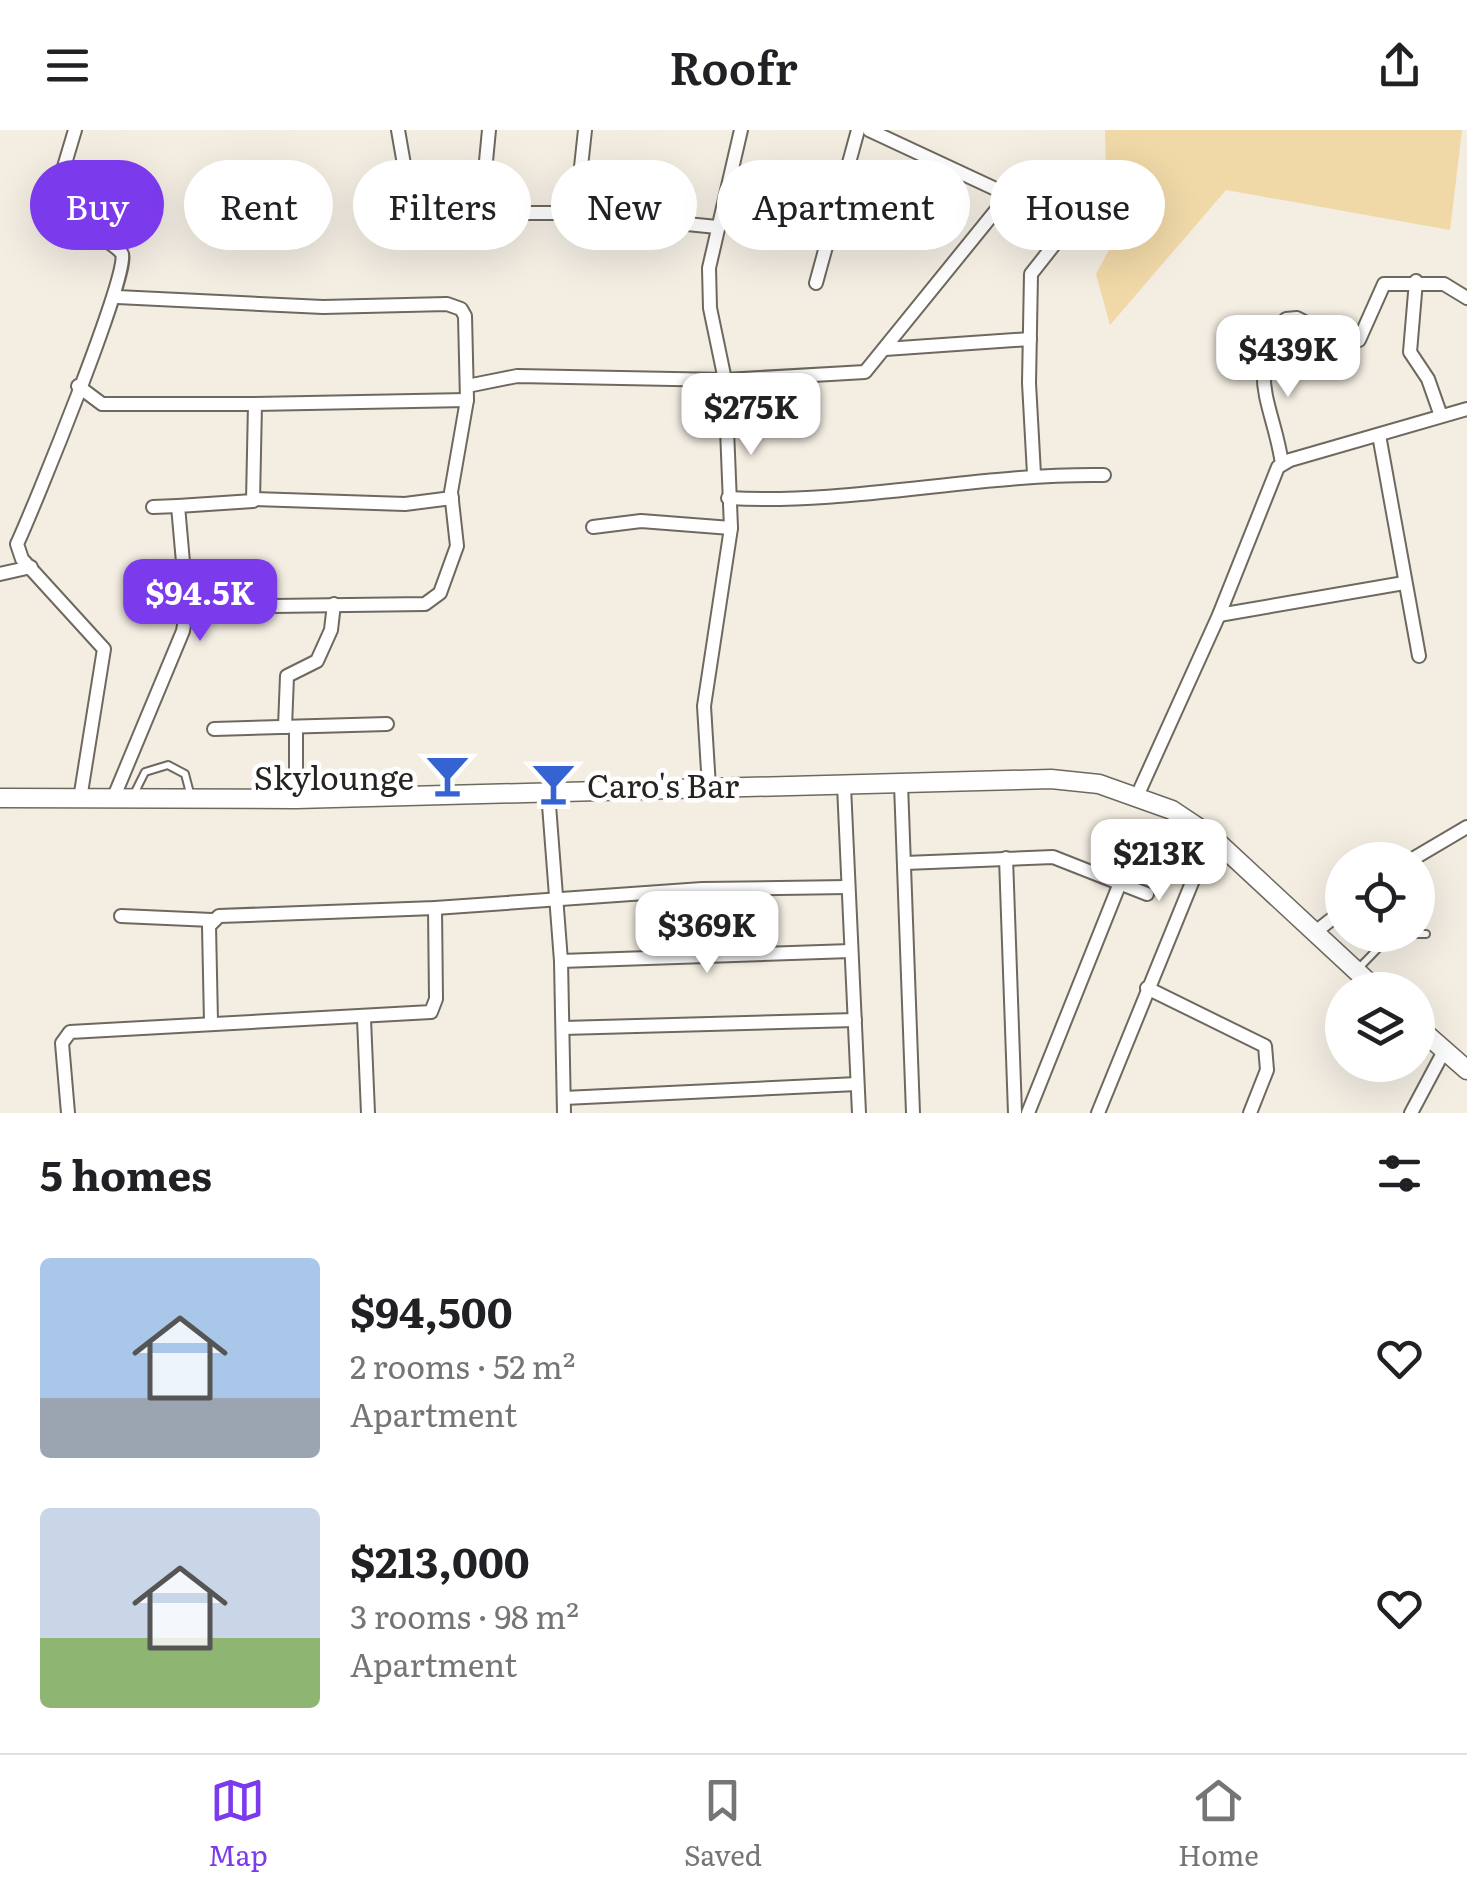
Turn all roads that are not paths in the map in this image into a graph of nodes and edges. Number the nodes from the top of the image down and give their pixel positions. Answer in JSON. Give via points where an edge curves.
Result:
{"nodes":[{"id":1,"x":75,"y":130,"type":"edge"},
{"id":2,"x":398,"y":130,"type":"edge"},
{"id":3,"x":489,"y":130,"type":"edge"},
{"id":4,"x":585,"y":130,"type":"edge"},
{"id":5,"x":741,"y":130,"type":"edge"},
{"id":6,"x":858,"y":130,"type":"edge"},
{"id":7,"x":869,"y":130,"type":"edge"},
{"id":8,"x":403,"y":160,"type":"edge"},
{"id":9,"x":486,"y":160,"type":"edge"},
{"id":10,"x":582,"y":160,"type":"edge"},
{"id":11,"x":734,"y":160,"type":"edge"},
{"id":12,"x":697,"y":225,"type":"edge"},
{"id":13,"x":717,"y":227,"type":"joint"},
{"id":14,"x":1049,"y":250,"type":"edge"},
{"id":15,"x":1416,"y":280,"type":"junction"},
{"id":16,"x":816,"y":283,"type":"dead end"},
{"id":17,"x":117,"y":297,"type":"junction"},
{"id":18,"x":1467,"y":298,"type":"edge"},
{"id":19,"x":1030,"y":339,"type":"junction"},
{"id":20,"x":885,"y":349,"type":"junction"},
{"id":21,"x":726,"y":380,"type":"junction"},
{"id":22,"x":78,"y":386,"type":"junction"},
{"id":23,"x":467,"y":393,"type":"junction"},
{"id":24,"x":255,"y":404,"type":"junction"},
{"id":25,"x":1467,"y":409,"type":"edge"},
{"id":26,"x":1441,"y":416,"type":"junction"},
{"id":27,"x":1379,"y":435,"type":"junction"},
{"id":28,"x":1282,"y":464,"type":"junction"},
{"id":29,"x":1034,"y":474,"type":"junction"},
{"id":30,"x":1104,"y":474,"type":"dead end"},
{"id":31,"x":254,"y":498,"type":"junction"},
{"id":32,"x":452,"y":498,"type":"junction"},
{"id":33,"x":728,"y":498,"type":"junction"},
{"id":34,"x":153,"y":506,"type":"dead end"},
{"id":35,"x":178,"y":506,"type":"junction"},
{"id":36,"x":593,"y":527,"type":"dead end"},
{"id":37,"x":731,"y":528,"type":"junction"},
{"id":38,"x":31,"y":568,"type":"junction"},
{"id":39,"x":0,"y":574,"type":"edge"},
{"id":40,"x":1404,"y":583,"type":"junction"},
{"id":41,"x":334,"y":604,"type":"junction"},
{"id":42,"x":187,"y":607,"type":"junction"},
{"id":43,"x":1219,"y":615,"type":"junction"},
{"id":44,"x":1418,"y":656,"type":"dead end"},
{"id":45,"x":387,"y":724,"type":"dead end"},
{"id":46,"x":290,"y":727,"type":"junction"},
{"id":47,"x":214,"y":728,"type":"dead end"},
{"id":48,"x":902,"y":784,"type":"junction"},
{"id":49,"x":844,"y":786,"type":"junction"},
{"id":50,"x":709,"y":787,"type":"junction"},
{"id":51,"x":548,"y":792,"type":"junction"},
{"id":52,"x":1138,"y":794,"type":"junction"},
{"id":53,"x":0,"y":798,"type":"edge"},
{"id":54,"x":80,"y":799,"type":"junction"},
{"id":55,"x":122,"y":799,"type":"junction"},
{"id":56,"x":191,"y":799,"type":"junction"},
{"id":57,"x":296,"y":799,"type":"junction"},
{"id":58,"x":1467,"y":827,"type":"edge"},
{"id":59,"x":1210,"y":836,"type":"junction"},
{"id":60,"x":1435,"y":846,"type":"edge"},
{"id":61,"x":1006,"y":858,"type":"junction"},
{"id":62,"x":905,"y":863,"type":"junction"},
{"id":63,"x":1120,"y":884,"type":"junction"},
{"id":64,"x":848,"y":888,"type":"junction"},
{"id":65,"x":1147,"y":894,"type":"dead end"},
{"id":66,"x":556,"y":899,"type":"junction"},
{"id":67,"x":436,"y":908,"type":"junction"},
{"id":68,"x":121,"y":916,"type":"dead end"},
{"id":69,"x":212,"y":920,"type":"junction"},
{"id":70,"x":1325,"y":925,"type":"edge"},
{"id":71,"x":1314,"y":934,"type":"junction"},
{"id":72,"x":851,"y":951,"type":"junction"},
{"id":73,"x":1374,"y":952,"type":"edge"},
{"id":74,"x":561,"y":961,"type":"junction"},
{"id":75,"x":1356,"y":971,"type":"joint"},
{"id":76,"x":1148,"y":988,"type":"junction"},
{"id":77,"x":364,"y":1019,"type":"junction"},
{"id":78,"x":856,"y":1020,"type":"junction"},
{"id":79,"x":211,"y":1022,"type":"junction"},
{"id":80,"x":564,"y":1028,"type":"junction"},
{"id":81,"x":1435,"y":1043,"type":"edge"},
{"id":82,"x":1444,"y":1051,"type":"junction"},
{"id":83,"x":1467,"y":1070,"type":"edge"},
{"id":84,"x":857,"y":1084,"type":"junction"},
{"id":85,"x":564,"y":1098,"type":"junction"},
{"id":86,"x":68,"y":1113,"type":"edge"},
{"id":87,"x":368,"y":1113,"type":"edge"},
{"id":88,"x":564,"y":1113,"type":"edge"},
{"id":89,"x":859,"y":1113,"type":"edge"},
{"id":90,"x":913,"y":1113,"type":"edge"},
{"id":91,"x":1016,"y":1113,"type":"edge"},
{"id":92,"x":1028,"y":1113,"type":"edge"},
{"id":93,"x":1098,"y":1113,"type":"edge"},
{"id":94,"x":1250,"y":1113,"type":"edge"},
{"id":95,"x":1411,"y":1113,"type":"edge"}],
"edges":[{"from":1,"to":17,"type":"street","via":[[52,207],[122,254]]},
{"from":2,"to":8,"type":"street"},
{"from":3,"to":9,"type":"street"},
{"from":4,"to":10,"type":"street"},
{"from":5,"to":11,"type":"street"},
{"from":6,"to":16,"type":"street"},
{"from":7,"to":20,"type":"street","via":[[1006,195]]},
{"from":12,"to":13,"type":"street"},
{"from":13,"to":21,"type":"street","via":[[708,294]]},
{"from":14,"to":19,"type":"street","via":[[1033,269]]},
{"from":15,"to":18,"type":"street","via":[[1450,286]]},
{"from":15,"to":26,"type":"street","via":[[1410,352]]},
{"from":15,"to":28,"type":"street","via":[[1378,289],[1353,343],[1340,343],[1297,318],[1278,329],[1265,352],[1263,383]]},
{"from":17,"to":22,"type":"street"},
{"from":17,"to":23,"type":"street","via":[[455,306],[466,316]]},
{"from":19,"to":20,"type":"street"},
{"from":19,"to":29,"type":"street"},
{"from":20,"to":21,"type":"street","via":[[857,375]]},
{"from":21,"to":23,"type":"street","via":[[517,376]]},
{"from":21,"to":33,"type":"street"},
{"from":22,"to":24,"type":"street","via":[[102,404]]},
{"from":22,"to":38,"type":"street","via":[[17,544]]},
{"from":23,"to":24,"type":"street"},
{"from":23,"to":32,"type":"street"},
{"from":24,"to":31,"type":"street"},
{"from":25,"to":26,"type":"street"},
{"from":26,"to":27,"type":"street"},
{"from":27,"to":28,"type":"street"},
{"from":27,"to":40,"type":"street"},
{"from":28,"to":43,"type":"street"},
{"from":29,"to":30,"type":"street"},
{"from":29,"to":33,"type":"street"},
{"from":31,"to":32,"type":"street","via":[[405,504]]},
{"from":31,"to":35,"type":"street"},
{"from":32,"to":41,"type":"street","via":[[457,546],[435,600]]},
{"from":33,"to":37,"type":"street"},
{"from":34,"to":35,"type":"street"},
{"from":35,"to":42,"type":"street"},
{"from":36,"to":37,"type":"street","via":[[641,520]]},
{"from":37,"to":50,"type":"street","via":[[704,706]]},
{"from":38,"to":39,"type":"street"},
{"from":38,"to":54,"type":"street","via":[[104,649]]},
{"from":40,"to":43,"type":"street"},
{"from":40,"to":44,"type":"street"},
{"from":41,"to":42,"type":"street"},
{"from":41,"to":46,"type":"street","via":[[317,661],[287,676]]},
{"from":42,"to":55,"type":"street"},
{"from":43,"to":52,"type":"street"},
{"from":45,"to":46,"type":"street"},
{"from":46,"to":47,"type":"street"},
{"from":46,"to":57,"type":"street"},
{"from":48,"to":49,"type":"main road"},
{"from":48,"to":52,"type":"main road","via":[[1051,779]]},
{"from":48,"to":62,"type":"street"},
{"from":49,"to":50,"type":"main road"},
{"from":49,"to":64,"type":"street"},
{"from":50,"to":51,"type":"main road"},
{"from":51,"to":57,"type":"main road"},
{"from":51,"to":66,"type":"street"},
{"from":52,"to":59,"type":"main road"},
{"from":53,"to":54,"type":"main road"},
{"from":54,"to":55,"type":"main road"},
{"from":55,"to":56,"type":"main road"},
{"from":55,"to":56,"type":"lane","via":[[145,772],[168,766],[185,774]]},
{"from":56,"to":57,"type":"main road"},
{"from":58,"to":60,"type":"street"},
{"from":59,"to":71,"type":"main road"},
{"from":59,"to":76,"type":"street"},
{"from":61,"to":62,"type":"street"},
{"from":61,"to":63,"type":"street","via":[[1060,858]]},
{"from":61,"to":91,"type":"street"},
{"from":62,"to":90,"type":"street"},
{"from":63,"to":65,"type":"street"},
{"from":63,"to":92,"type":"street"},
{"from":64,"to":66,"type":"street"},
{"from":64,"to":72,"type":"street"},
{"from":66,"to":67,"type":"street"},
{"from":66,"to":74,"type":"street"},
{"from":67,"to":69,"type":"street","via":[[230,914]]},
{"from":67,"to":77,"type":"street","via":[[433,1009]]},
{"from":68,"to":69,"type":"street"},
{"from":69,"to":79,"type":"street"},
{"from":70,"to":71,"type":"street"},
{"from":71,"to":75,"type":"main road"},
{"from":72,"to":74,"type":"street"},
{"from":72,"to":78,"type":"street"},
{"from":73,"to":75,"type":"lane"},
{"from":74,"to":80,"type":"street"},
{"from":76,"to":93,"type":"street"},
{"from":76,"to":94,"type":"street","via":[[1265,1046],[1267,1070]]},
{"from":77,"to":79,"type":"street"},
{"from":77,"to":87,"type":"street"},
{"from":78,"to":80,"type":"street"},
{"from":78,"to":84,"type":"street"},
{"from":79,"to":86,"type":"street","via":[[65,1035]]},
{"from":80,"to":85,"type":"street"},
{"from":81,"to":82,"type":"main road"},
{"from":82,"to":83,"type":"main road"},
{"from":82,"to":95,"type":"street"},
{"from":84,"to":85,"type":"street"},
{"from":84,"to":89,"type":"street"},
{"from":85,"to":88,"type":"street"}]}
